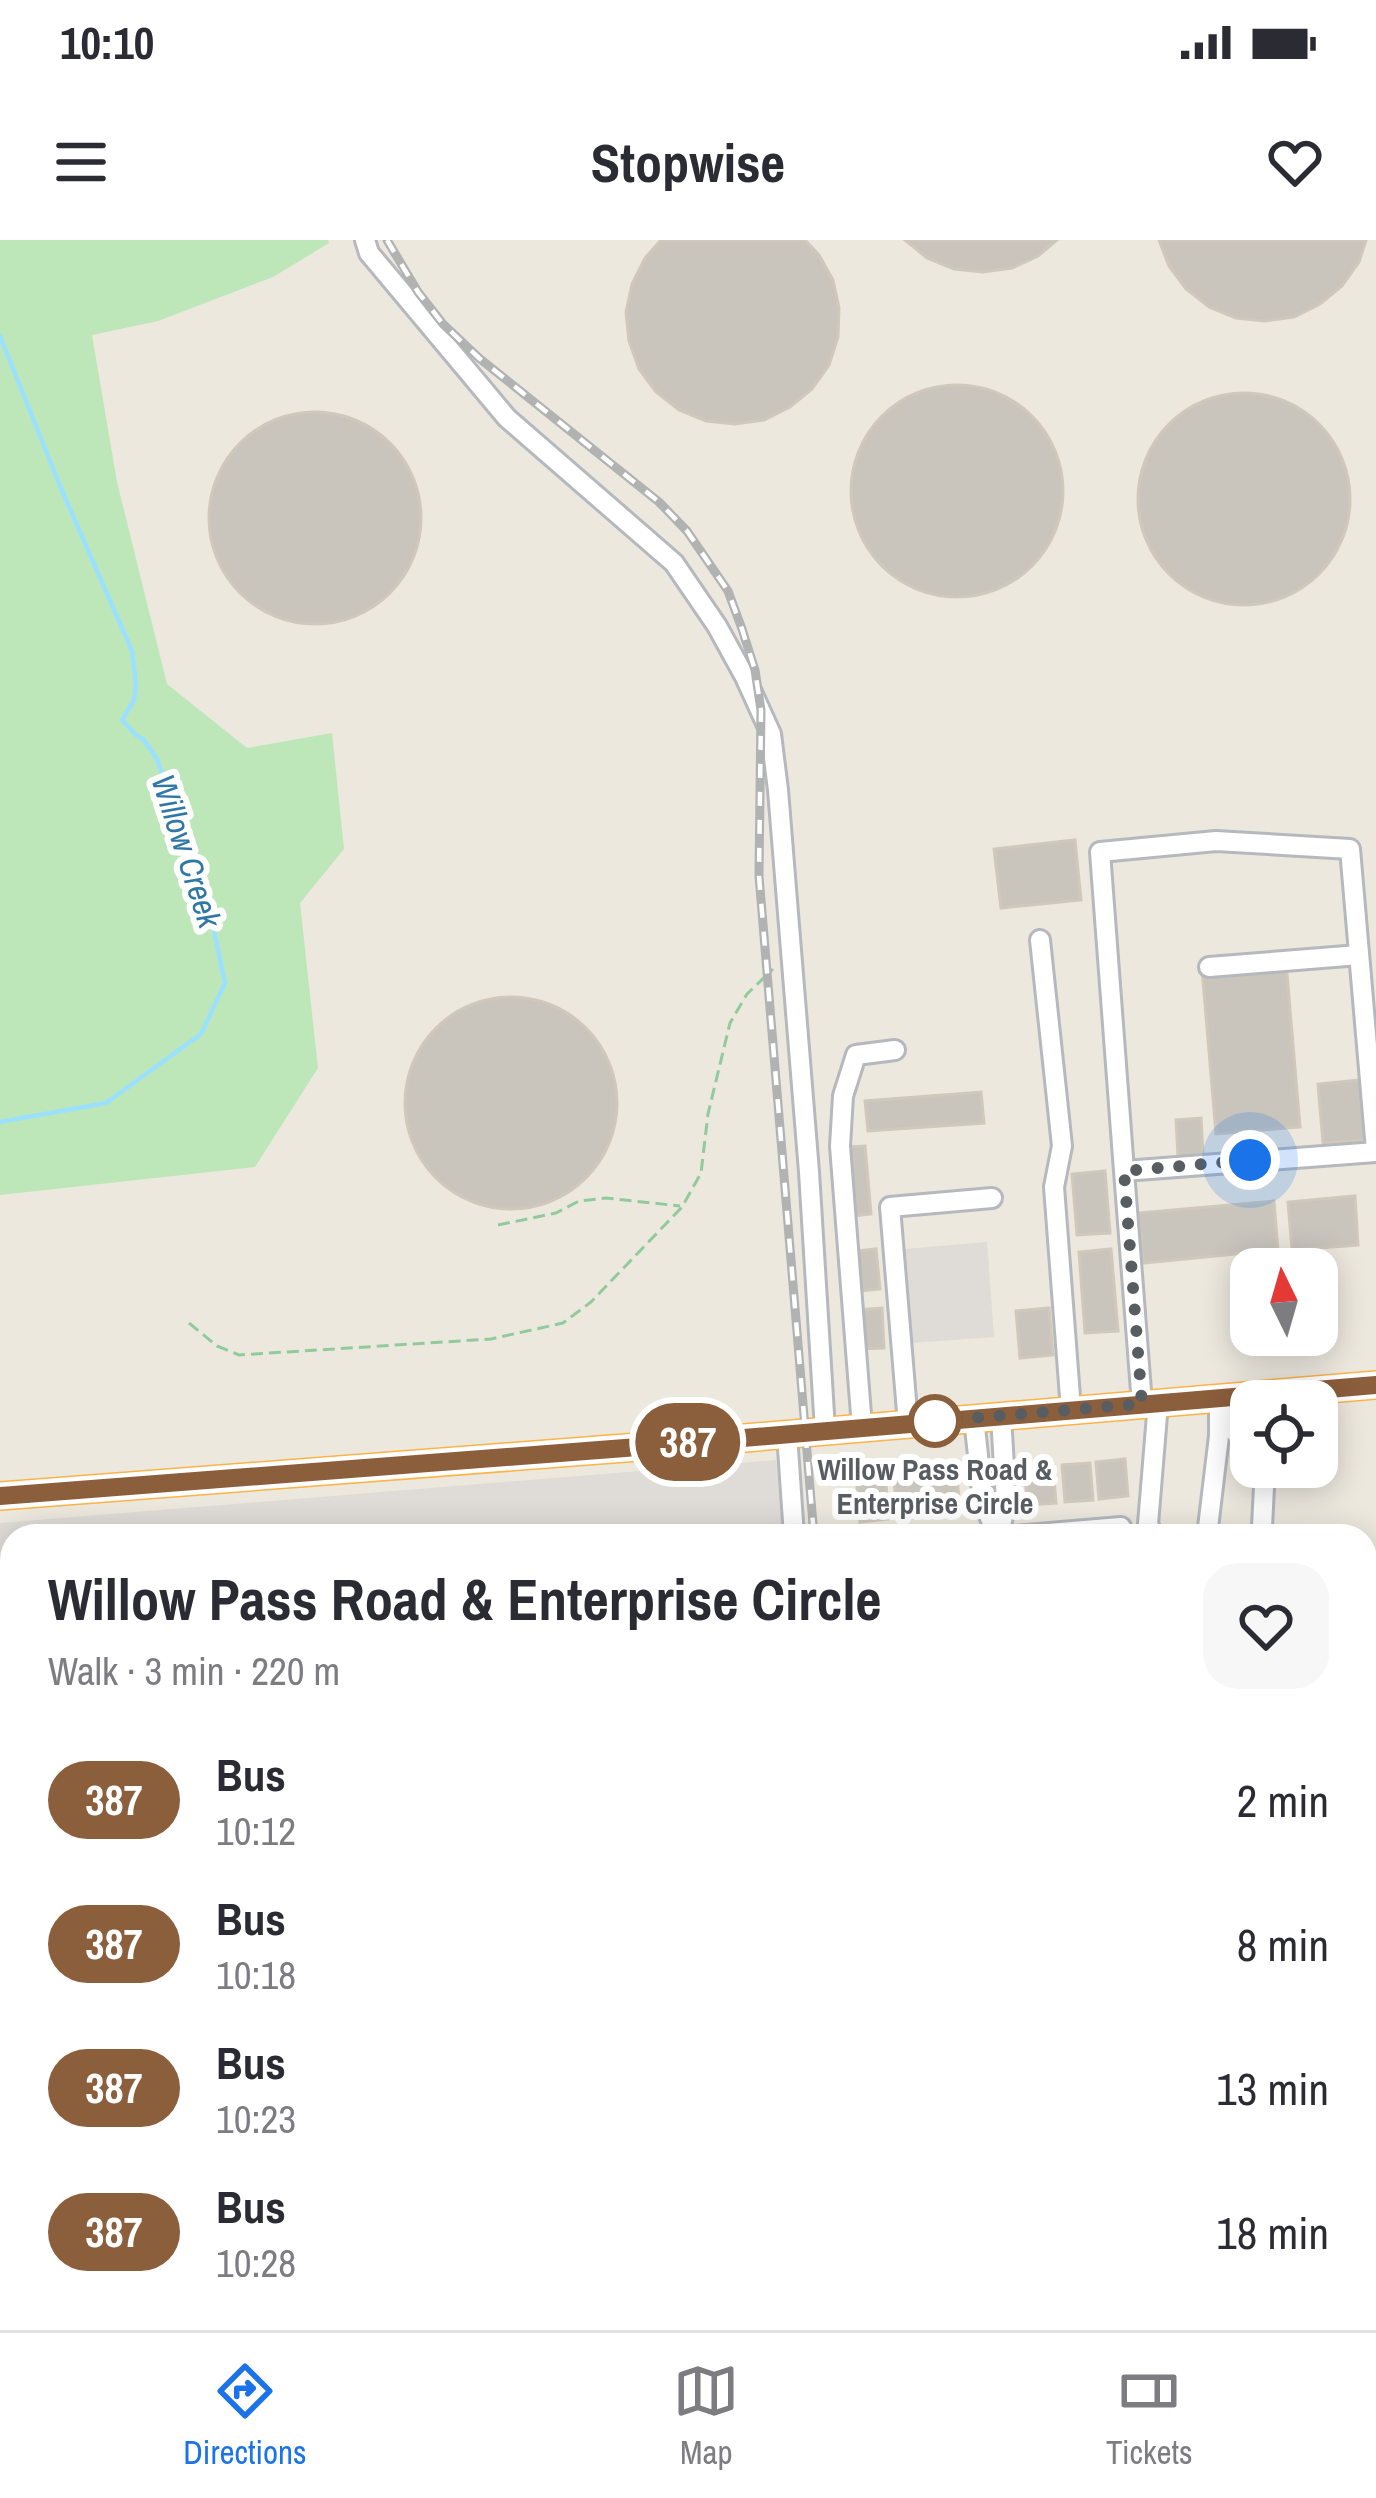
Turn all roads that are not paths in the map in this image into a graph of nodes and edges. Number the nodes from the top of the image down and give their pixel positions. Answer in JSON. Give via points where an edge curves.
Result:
{"nodes":[{"id":1,"x":364,"y":240,"type":"edge"},
{"id":2,"x":1040,"y":940,"type":"dead end"},
{"id":3,"x":1359,"y":955,"type":"junction"},
{"id":4,"x":1209,"y":967,"type":"dead end"},
{"id":5,"x":896,"y":1050,"type":"dead end"},
{"id":6,"x":1376,"y":1151,"type":"edge"},
{"id":7,"x":1124,"y":1171,"type":"junction"},
{"id":8,"x":992,"y":1198,"type":"dead end"},
{"id":9,"x":1376,"y":1385,"type":"edge"},
{"id":10,"x":1223,"y":1397,"type":"junction"},
{"id":11,"x":1150,"y":1404,"type":"junction"},
{"id":12,"x":1071,"y":1410,"type":"junction"},
{"id":13,"x":1001,"y":1416,"type":"junction"},
{"id":14,"x":1230,"y":1417,"type":"edge"},
{"id":15,"x":974,"y":1418,"type":"junction"},
{"id":16,"x":908,"y":1424,"type":"junction"},
{"id":17,"x":862,"y":1427,"type":"junction"},
{"id":18,"x":825,"y":1430,"type":"junction"},
{"id":19,"x":787,"y":1434,"type":"junction"},
{"id":20,"x":1264,"y":1488,"type":"edge"},
{"id":21,"x":0,"y":1496,"type":"edge"},
{"id":22,"x":793,"y":1524,"type":"edge"},
{"id":23,"x":993,"y":1524,"type":"edge"},
{"id":24,"x":1001,"y":1524,"type":"edge"},
{"id":25,"x":1148,"y":1524,"type":"edge"},
{"id":26,"x":1208,"y":1524,"type":"edge"},
{"id":27,"x":1262,"y":1524,"type":"edge"}],
"edges":[{"from":1,"to":18,"type":"street","via":[[507,418],[674,563],[746,677],[771,734]]},
{"from":2,"to":12,"type":"street","via":[[1062,1146],[1054,1187]]},
{"from":3,"to":4,"type":"street"},
{"from":3,"to":6,"type":"street"},
{"from":3,"to":7,"type":"street","via":[[1349,849],[1216,841],[1100,852]]},
{"from":5,"to":17,"type":"street","via":[[856,1055],[843,1096]]},
{"from":6,"to":7,"type":"street"},
{"from":7,"to":11,"type":"street"},
{"from":8,"to":16,"type":"street","via":[[890,1207]]},
{"from":9,"to":10,"type":"main road"},
{"from":10,"to":11,"type":"main road"},
{"from":10,"to":14,"type":"street"},
{"from":10,"to":26,"type":"street"},
{"from":11,"to":12,"type":"main road"},
{"from":11,"to":25,"type":"street"},
{"from":12,"to":13,"type":"main road"},
{"from":13,"to":15,"type":"main road"},
{"from":13,"to":24,"type":"street"},
{"from":15,"to":16,"type":"main road"},
{"from":15,"to":23,"type":"street"},
{"from":16,"to":17,"type":"main road"},
{"from":17,"to":18,"type":"main road"},
{"from":18,"to":19,"type":"main road"},
{"from":19,"to":21,"type":"main road"},
{"from":19,"to":22,"type":"street"},
{"from":20,"to":27,"type":"street"}]}
